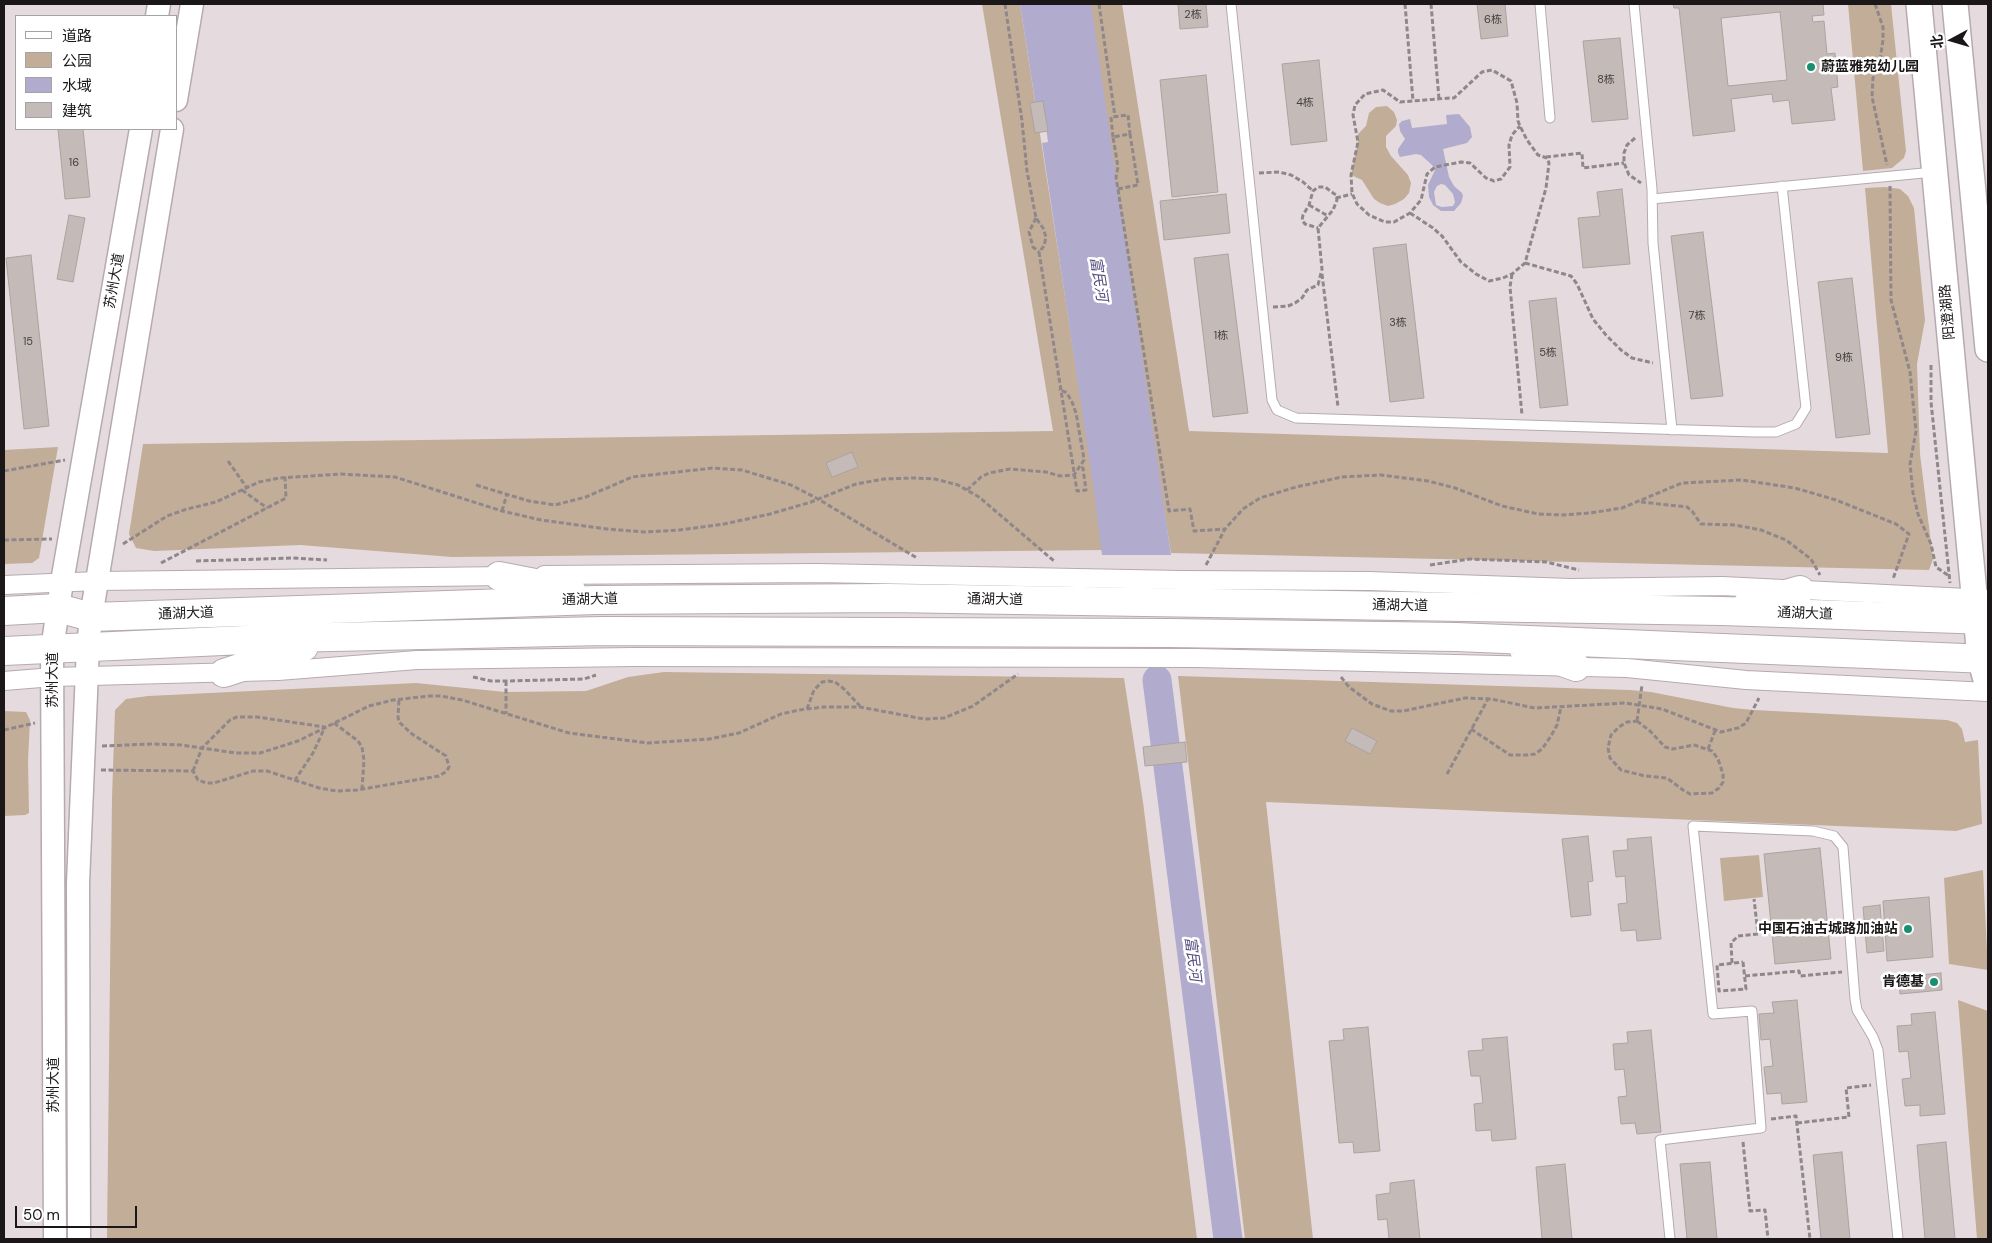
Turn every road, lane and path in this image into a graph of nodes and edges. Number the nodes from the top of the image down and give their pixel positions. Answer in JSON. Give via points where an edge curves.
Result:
{"nodes":[{"id":1,"x":192,"y":4,"type":"edge"},
{"id":2,"x":1005,"y":4,"type":"edge"},
{"id":3,"x":1099,"y":4,"type":"edge"},
{"id":4,"x":1231,"y":4,"type":"edge"},
{"id":5,"x":1405,"y":4,"type":"edge"},
{"id":6,"x":1431,"y":4,"type":"edge"},
{"id":7,"x":1540,"y":4,"type":"edge"},
{"id":8,"x":1634,"y":4,"type":"edge"},
{"id":9,"x":1875,"y":4,"type":"edge"},
{"id":10,"x":1919,"y":4,"type":"edge"},
{"id":11,"x":1956,"y":4,"type":"edge"},
{"id":12,"x":178,"y":88,"type":"edge"},
{"id":13,"x":1439,"y":99,"type":"junction"},
{"id":14,"x":1413,"y":101,"type":"junction"},
{"id":15,"x":1115,"y":117,"type":"junction"},
{"id":16,"x":1550,"y":118,"type":"dead end"},
{"id":17,"x":1520,"y":126,"type":"junction"},
{"id":18,"x":141,"y":130,"type":"edge"},
{"id":19,"x":172,"y":130,"type":"edge"},
{"id":20,"x":1130,"y":134,"type":"junction"},
{"id":21,"x":1646,"y":134,"type":"junction"},
{"id":22,"x":1113,"y":137,"type":"junction"},
{"id":23,"x":1545,"y":157,"type":"junction"},
{"id":24,"x":1624,"y":164,"type":"junction"},
{"id":25,"x":1935,"y":172,"type":"junction"},
{"id":26,"x":1249,"y":173,"type":"junction"},
{"id":27,"x":1890,"y":177,"type":"junction"},
{"id":28,"x":1782,"y":186,"type":"junction"},
{"id":29,"x":1118,"y":189,"type":"junction"},
{"id":30,"x":1652,"y":189,"type":"junction"},
{"id":31,"x":1313,"y":191,"type":"junction"},
{"id":32,"x":1352,"y":194,"type":"junction"},
{"id":33,"x":1336,"y":198,"type":"junction"},
{"id":34,"x":1652,"y":199,"type":"junction"},
{"id":35,"x":1309,"y":205,"type":"junction"},
{"id":36,"x":1410,"y":213,"type":"junction"},
{"id":37,"x":1328,"y":216,"type":"junction"},
{"id":38,"x":1036,"y":218,"type":"junction"},
{"id":39,"x":1318,"y":228,"type":"junction"},
{"id":40,"x":1039,"y":252,"type":"junction"},
{"id":41,"x":1525,"y":263,"type":"junction"},
{"id":42,"x":1322,"y":269,"type":"junction"},
{"id":43,"x":1512,"y":274,"type":"junction"},
{"id":44,"x":1262,"y":308,"type":"junction"},
{"id":45,"x":1988,"y":349,"type":"edge"},
{"id":46,"x":1666,"y":366,"type":"junction"},
{"id":47,"x":1059,"y":389,"type":"junction"},
{"id":48,"x":1340,"y":419,"type":"junction"},
{"id":49,"x":1523,"y":425,"type":"junction"},
{"id":50,"x":1672,"y":430,"type":"junction"},
{"id":51,"x":84,"y":456,"type":"junction"},
{"id":52,"x":228,"y":461,"type":"dead end"},
{"id":53,"x":1078,"y":468,"type":"junction"},
{"id":54,"x":4,"y":471,"type":"edge"},
{"id":55,"x":1074,"y":475,"type":"junction"},
{"id":56,"x":285,"y":477,"type":"junction"},
{"id":57,"x":476,"y":485,"type":"dead end"},
{"id":58,"x":247,"y":488,"type":"junction"},
{"id":59,"x":242,"y":490,"type":"junction"},
{"id":60,"x":967,"y":490,"type":"junction"},
{"id":61,"x":507,"y":494,"type":"junction"},
{"id":62,"x":818,"y":498,"type":"junction"},
{"id":63,"x":1638,"y":502,"type":"junction"},
{"id":64,"x":267,"y":508,"type":"junction"},
{"id":65,"x":502,"y":511,"type":"junction"},
{"id":66,"x":1225,"y":529,"type":"junction"},
{"id":67,"x":70,"y":538,"type":"junction"},
{"id":68,"x":4,"y":540,"type":"edge"},
{"id":69,"x":119,"y":551,"type":"dead end"},
{"id":70,"x":920,"y":561,"type":"dead end"},
{"id":71,"x":161,"y":563,"type":"dead end"},
{"id":72,"x":1061,"y":566,"type":"dead end"},
{"id":73,"x":1205,"y":568,"type":"dead end"},
{"id":74,"x":499,"y":576,"type":"junction"},
{"id":75,"x":1949,"y":577,"type":"dead end"},
{"id":76,"x":98,"y":581,"type":"junction"},
{"id":77,"x":1892,"y":584,"type":"dead end"},
{"id":78,"x":4,"y":585,"type":"edge"},
{"id":79,"x":1812,"y":586,"type":"junction"},
{"id":80,"x":60,"y":595,"type":"junction"},
{"id":81,"x":624,"y":600,"type":"junction"},
{"id":82,"x":1982,"y":609,"type":"edge"},
{"id":83,"x":4,"y":611,"type":"edge"},
{"id":84,"x":1722,"y":612,"type":"junction"},
{"id":85,"x":91,"y":617,"type":"junction"},
{"id":86,"x":169,"y":629,"type":"junction"},
{"id":87,"x":335,"y":637,"type":"junction"},
{"id":88,"x":1496,"y":638,"type":"junction"},
{"id":89,"x":88,"y":647,"type":"junction"},
{"id":90,"x":52,"y":649,"type":"junction"},
{"id":91,"x":4,"y":651,"type":"edge"},
{"id":92,"x":1984,"y":659,"type":"edge"},
{"id":93,"x":1576,"y":666,"type":"junction"},
{"id":94,"x":1022,"y":670,"type":"dead end"},
{"id":95,"x":1337,"y":670,"type":"dead end"},
{"id":96,"x":224,"y":673,"type":"junction"},
{"id":97,"x":87,"y":676,"type":"junction"},
{"id":98,"x":53,"y":677,"type":"junction"},
{"id":99,"x":1643,"y":680,"type":"dead end"},
{"id":100,"x":4,"y":681,"type":"edge"},
{"id":101,"x":506,"y":681,"type":"dead end"},
{"id":102,"x":1988,"y":687,"type":"edge"},
{"id":103,"x":1988,"y":692,"type":"edge"},
{"id":104,"x":1759,"y":698,"type":"dead end"},
{"id":105,"x":399,"y":699,"type":"junction"},
{"id":106,"x":1488,"y":699,"type":"junction"},
{"id":107,"x":1639,"y":705,"type":"junction"},
{"id":108,"x":860,"y":707,"type":"junction"},
{"id":109,"x":1561,"y":707,"type":"junction"},
{"id":110,"x":807,"y":709,"type":"junction"},
{"id":111,"x":506,"y":714,"type":"junction"},
{"id":112,"x":53,"y":719,"type":"junction"},
{"id":113,"x":1637,"y":721,"type":"junction"},
{"id":114,"x":334,"y":723,"type":"junction"},
{"id":115,"x":325,"y":727,"type":"junction"},
{"id":116,"x":1471,"y":729,"type":"junction"},
{"id":117,"x":4,"y":730,"type":"edge"},
{"id":118,"x":1715,"y":731,"type":"junction"},
{"id":119,"x":202,"y":748,"type":"junction"},
{"id":120,"x":1708,"y":749,"type":"junction"},
{"id":121,"x":83,"y":759,"type":"junction"},
{"id":122,"x":193,"y":770,"type":"junction"},
{"id":123,"x":1447,"y":774,"type":"dead end"},
{"id":124,"x":295,"y":780,"type":"junction"},
{"id":125,"x":362,"y":789,"type":"junction"},
{"id":126,"x":1754,"y":899,"type":"dead end"},
{"id":127,"x":1732,"y":963,"type":"junction"},
{"id":128,"x":1853,"y":971,"type":"junction"},
{"id":129,"x":1745,"y":976,"type":"junction"},
{"id":130,"x":1882,"y":1084,"type":"junction"},
{"id":131,"x":1760,"y":1120,"type":"junction"},
{"id":132,"x":1797,"y":1123,"type":"junction"},
{"id":133,"x":1742,"y":1131,"type":"junction"},
{"id":134,"x":55,"y":1239,"type":"edge"},
{"id":135,"x":79,"y":1239,"type":"edge"},
{"id":136,"x":1670,"y":1239,"type":"edge"},
{"id":137,"x":1768,"y":1239,"type":"edge"},
{"id":138,"x":1810,"y":1239,"type":"edge"},
{"id":139,"x":1898,"y":1239,"type":"edge"}],
"edges":[{"from":1,"to":12,"type":"street"},
{"from":2,"to":38,"type":"path"},
{"from":3,"to":15,"type":"path"},
{"from":4,"to":26,"type":"lane"},
{"from":5,"to":14,"type":"path"},
{"from":6,"to":13,"type":"path"},
{"from":7,"to":16,"type":"lane"},
{"from":8,"to":21,"type":"lane"},
{"from":9,"to":27,"type":"path","via":[[1883,27],[1883,40],[1873,78],[1872,97]]},
{"from":10,"to":25,"type":"main road","name":"阳澄湖路"},
{"from":11,"to":45,"type":"main road"},
{"from":13,"to":14,"type":"path"},
{"from":13,"to":17,"type":"path","via":[[1454,98],[1482,72],[1492,70],[1511,81]]},
{"from":14,"to":32,"type":"path","via":[[1400,102],[1383,90],[1365,94],[1355,105],[1353,115],[1358,142],[1351,175]]},
{"from":15,"to":20,"type":"path","via":[[1128,114]]},
{"from":15,"to":22,"type":"path","via":[[1111,117]]},
{"from":17,"to":23,"type":"path","via":[[1538,155]]},
{"from":17,"to":36,"type":"path","via":[[1512,135],[1510,167],[1501,179],[1486,178],[1470,163],[1435,168],[1428,174],[1421,200]]},
{"from":18,"to":51,"type":"street","name":"苏州大道"},
{"from":19,"to":76,"type":"street","name":"苏州大道"},
{"from":20,"to":22,"type":"path"},
{"from":20,"to":29,"type":"path","via":[[1138,185]]},
{"from":21,"to":24,"type":"path","via":[[1627,145]]},
{"from":21,"to":30,"type":"lane"},
{"from":22,"to":29,"type":"path"},
{"from":23,"to":24,"type":"path","via":[[1582,153],[1583,168]]},
{"from":23,"to":41,"type":"path","via":[[1549,163],[1548,176]]},
{"from":24,"to":30,"type":"path","via":[[1629,174]]},
{"from":25,"to":27,"type":"lane"},
{"from":25,"to":82,"type":"main road","name":"阳澄湖路"},
{"from":26,"to":31,"type":"path","via":[[1279,172],[1298,178]]},
{"from":26,"to":44,"type":"lane"},
{"from":27,"to":28,"type":"lane"},
{"from":27,"to":75,"type":"path","via":[[1891,300],[1911,382],[1916,431],[1910,464],[1913,493],[1936,567]]},
{"from":28,"to":34,"type":"lane"},
{"from":28,"to":50,"type":"lane","via":[[1806,408],[1796,424],[1776,432]]},
{"from":29,"to":66,"type":"path","via":[[1169,511],[1190,509],[1194,531]]},
{"from":30,"to":34,"type":"lane"},
{"from":31,"to":33,"type":"path","via":[[1318,187],[1325,188]]},
{"from":31,"to":35,"type":"path"},
{"from":32,"to":33,"type":"path"},
{"from":32,"to":36,"type":"path","via":[[1369,215],[1385,222],[1394,222]]},
{"from":33,"to":37,"type":"path"},
{"from":34,"to":46,"type":"lane","via":[[1653,243]]},
{"from":35,"to":37,"type":"path"},
{"from":35,"to":39,"type":"path","via":[[1302,220],[1310,227]]},
{"from":36,"to":43,"type":"path","via":[[1434,228],[1461,262],[1489,282]]},
{"from":37,"to":39,"type":"path"},
{"from":38,"to":40,"type":"path","via":[[1046,237]]},
{"from":38,"to":40,"type":"path","via":[[1029,232],[1033,247]]},
{"from":39,"to":42,"type":"path"},
{"from":40,"to":47,"type":"path"},
{"from":41,"to":43,"type":"path"},
{"from":41,"to":46,"type":"path","via":[[1571,276],[1593,320],[1621,350],[1632,358]]},
{"from":42,"to":44,"type":"path","via":[[1318,285],[1307,290],[1295,303]]},
{"from":42,"to":48,"type":"path"},
{"from":43,"to":49,"type":"path","via":[[1510,287]]},
{"from":44,"to":48,"type":"lane","via":[[1272,400],[1277,410],[1296,418]]},
{"from":46,"to":50,"type":"lane"},
{"from":47,"to":53,"type":"path","via":[[1067,393],[1076,413],[1084,460]]},
{"from":47,"to":55,"type":"path"},
{"from":48,"to":49,"type":"lane"},
{"from":49,"to":50,"type":"lane"},
{"from":51,"to":54,"type":"path"},
{"from":51,"to":67,"type":"street","name":"苏州大道"},
{"from":52,"to":58,"type":"path"},
{"from":53,"to":55,"type":"path"},
{"from":53,"to":55,"type":"path","via":[[1083,468],[1086,490],[1076,491]]},
{"from":55,"to":60,"type":"path","via":[[1010,469],[989,473]]},
{"from":56,"to":58,"type":"path"},
{"from":56,"to":64,"type":"path","via":[[286,498]]},
{"from":56,"to":65,"type":"path","via":[[342,474],[396,477]]},
{"from":57,"to":61,"type":"path"},
{"from":58,"to":59,"type":"path"},
{"from":59,"to":64,"type":"path"},
{"from":59,"to":69,"type":"path","via":[[216,502],[167,516],[122,544]]},
{"from":60,"to":62,"type":"path","via":[[935,479],[884,479],[856,484]]},
{"from":60,"to":72,"type":"path"},
{"from":61,"to":62,"type":"path","via":[[555,505],[586,498],[632,477],[713,468],[742,470],[791,485]]},
{"from":61,"to":65,"type":"path"},
{"from":62,"to":65,"type":"path","via":[[770,514],[724,524],[645,532],[579,525]]},
{"from":62,"to":70,"type":"path"},
{"from":63,"to":66,"type":"path","via":[[1590,513],[1538,514],[1502,506],[1428,481],[1381,475],[1342,477],[1260,498],[1243,509]]},
{"from":63,"to":77,"type":"path","via":[[1682,482],[1715,480],[1769,483],[1836,500],[1896,524],[1909,534]]},
{"from":63,"to":79,"type":"path","via":[[1687,507],[1702,524],[1735,525],[1761,530],[1786,540],[1811,559]]},
{"from":64,"to":71,"type":"path"},
{"from":66,"to":73,"type":"path"},
{"from":67,"to":68,"type":"path"},
{"from":67,"to":80,"type":"street","name":"苏州大道"},
{"from":74,"to":76,"type":"street"},
{"from":74,"to":79,"type":"street","via":[[817,573],[1571,588]]},
{"from":74,"to":81,"type":"main road"},
{"from":76,"to":80,"type":"street"},
{"from":76,"to":85,"type":"street","name":"苏州大道"},
{"from":78,"to":80,"type":"street"},
{"from":79,"to":82,"type":"street"},
{"from":79,"to":84,"type":"main road"},
{"from":80,"to":83,"type":"main road","name":"通湖大道"},
{"from":80,"to":85,"type":"main road","name":"通湖大道"},
{"from":80,"to":90,"type":"street","name":"苏州大道"},
{"from":81,"to":84,"type":"main road","name":"通湖大道","via":[[888,598]]},
{"from":81,"to":86,"type":"main road","name":"通湖大道"},
{"from":82,"to":84,"type":"main road","name":"通湖大道"},
{"from":82,"to":92,"type":"main road","name":"阳澄湖路"},
{"from":85,"to":86,"type":"main road","name":"通湖大道"},
{"from":85,"to":89,"type":"street","name":"苏州大道"},
{"from":86,"to":87,"type":"main road","name":"通湖大道"},
{"from":86,"to":89,"type":"main road","name":"通湖大道"},
{"from":87,"to":88,"type":"main road","name":"通湖大道","via":[[603,631]]},
{"from":87,"to":96,"type":"main road"},
{"from":88,"to":92,"type":"main road","name":"通湖大道"},
{"from":88,"to":93,"type":"main road"},
{"from":89,"to":90,"type":"main road","name":"通湖大道"},
{"from":89,"to":97,"type":"street","name":"苏州大道"},
{"from":90,"to":91,"type":"main road","name":"通湖大道"},
{"from":90,"to":98,"type":"street","name":"苏州大道"},
{"from":92,"to":102,"type":"main road","name":"阳澄湖路"},
{"from":93,"to":96,"type":"street","via":[[1196,658],[633,657],[417,660]]},
{"from":93,"to":103,"type":"street","via":[[1746,680]]},
{"from":94,"to":108,"type":"path","via":[[973,706],[944,718],[924,719]]},
{"from":95,"to":106,"type":"path","via":[[1349,687],[1372,704],[1391,711],[1403,712],[1465,698]]},
{"from":96,"to":97,"type":"street"},
{"from":97,"to":98,"type":"street"},
{"from":97,"to":121,"type":"street","name":"苏州大道"},
{"from":98,"to":100,"type":"street"},
{"from":98,"to":112,"type":"street","name":"苏州大道"},
{"from":99,"to":107,"type":"path"},
{"from":101,"to":111,"type":"path"},
{"from":104,"to":118,"type":"path","via":[[1746,723],[1730,731]]},
{"from":105,"to":111,"type":"path","via":[[441,696]]},
{"from":105,"to":114,"type":"path","via":[[369,706]]},
{"from":105,"to":125,"type":"path","via":[[399,722],[446,756],[447,771],[439,776]]},
{"from":106,"to":109,"type":"path","via":[[1535,708]]},
{"from":106,"to":116,"type":"path"},
{"from":107,"to":109,"type":"path","via":[[1601,703]]},
{"from":107,"to":113,"type":"path"},
{"from":107,"to":118,"type":"path","via":[[1662,709]]},
{"from":108,"to":110,"type":"path"},
{"from":108,"to":110,"type":"path","via":[[844,689],[828,681],[814,690]]},
{"from":109,"to":116,"type":"path","via":[[1552,736],[1535,754],[1510,754]]},
{"from":110,"to":111,"type":"path","via":[[780,714],[739,733],[648,743],[569,733]]},
{"from":112,"to":117,"type":"path"},
{"from":112,"to":134,"type":"street","name":"苏州大道"},
{"from":113,"to":120,"type":"path","via":[[1666,747],[1694,745]]},
{"from":113,"to":120,"type":"path","via":[[1619,726],[1611,735],[1608,748],[1610,758],[1630,774],[1667,778],[1690,794],[1712,793],[1723,782],[1723,774],[1718,759]]},
{"from":114,"to":115,"type":"path"},
{"from":114,"to":125,"type":"path","via":[[358,740],[362,747]]},
{"from":115,"to":119,"type":"path","via":[[298,741],[260,753]]},
{"from":115,"to":119,"type":"path","via":[[237,717]]},
{"from":115,"to":124,"type":"path"},
{"from":116,"to":123,"type":"path"},
{"from":118,"to":120,"type":"path"},
{"from":119,"to":121,"type":"path","via":[[151,744]]},
{"from":119,"to":122,"type":"path"},
{"from":121,"to":122,"type":"path"},
{"from":121,"to":135,"type":"street","name":"苏州大道","via":[[78,883]]},
{"from":122,"to":124,"type":"path","via":[[198,780],[206,783],[253,771],[267,771]]},
{"from":124,"to":125,"type":"path","via":[[337,791]]},
{"from":126,"to":127,"type":"path","via":[[1758,934],[1738,936],[1730,943]]},
{"from":127,"to":129,"type":"path","via":[[1743,962]]},
{"from":127,"to":129,"type":"path","via":[[1717,965],[1719,991],[1746,989]]},
{"from":128,"to":129,"type":"path","via":[[1800,976],[1799,971]]},
{"from":128,"to":130,"type":"lane","via":[[1857,1010],[1878,1050]]},
{"from":128,"to":131,"type":"lane","via":[[1843,847],[1834,836],[1813,831],[1693,826],[1712,1014],[1752,1011]]},
{"from":130,"to":132,"type":"path","via":[[1846,1088],[1849,1117]]},
{"from":130,"to":139,"type":"lane"},
{"from":131,"to":132,"type":"path","via":[[1796,1116]]},
{"from":131,"to":133,"type":"lane","via":[[1761,1128]]},
{"from":132,"to":138,"type":"path"},
{"from":133,"to":136,"type":"lane","via":[[1660,1140]]},
{"from":133,"to":137,"type":"path","via":[[1750,1211],[1765,1210]]}]}
